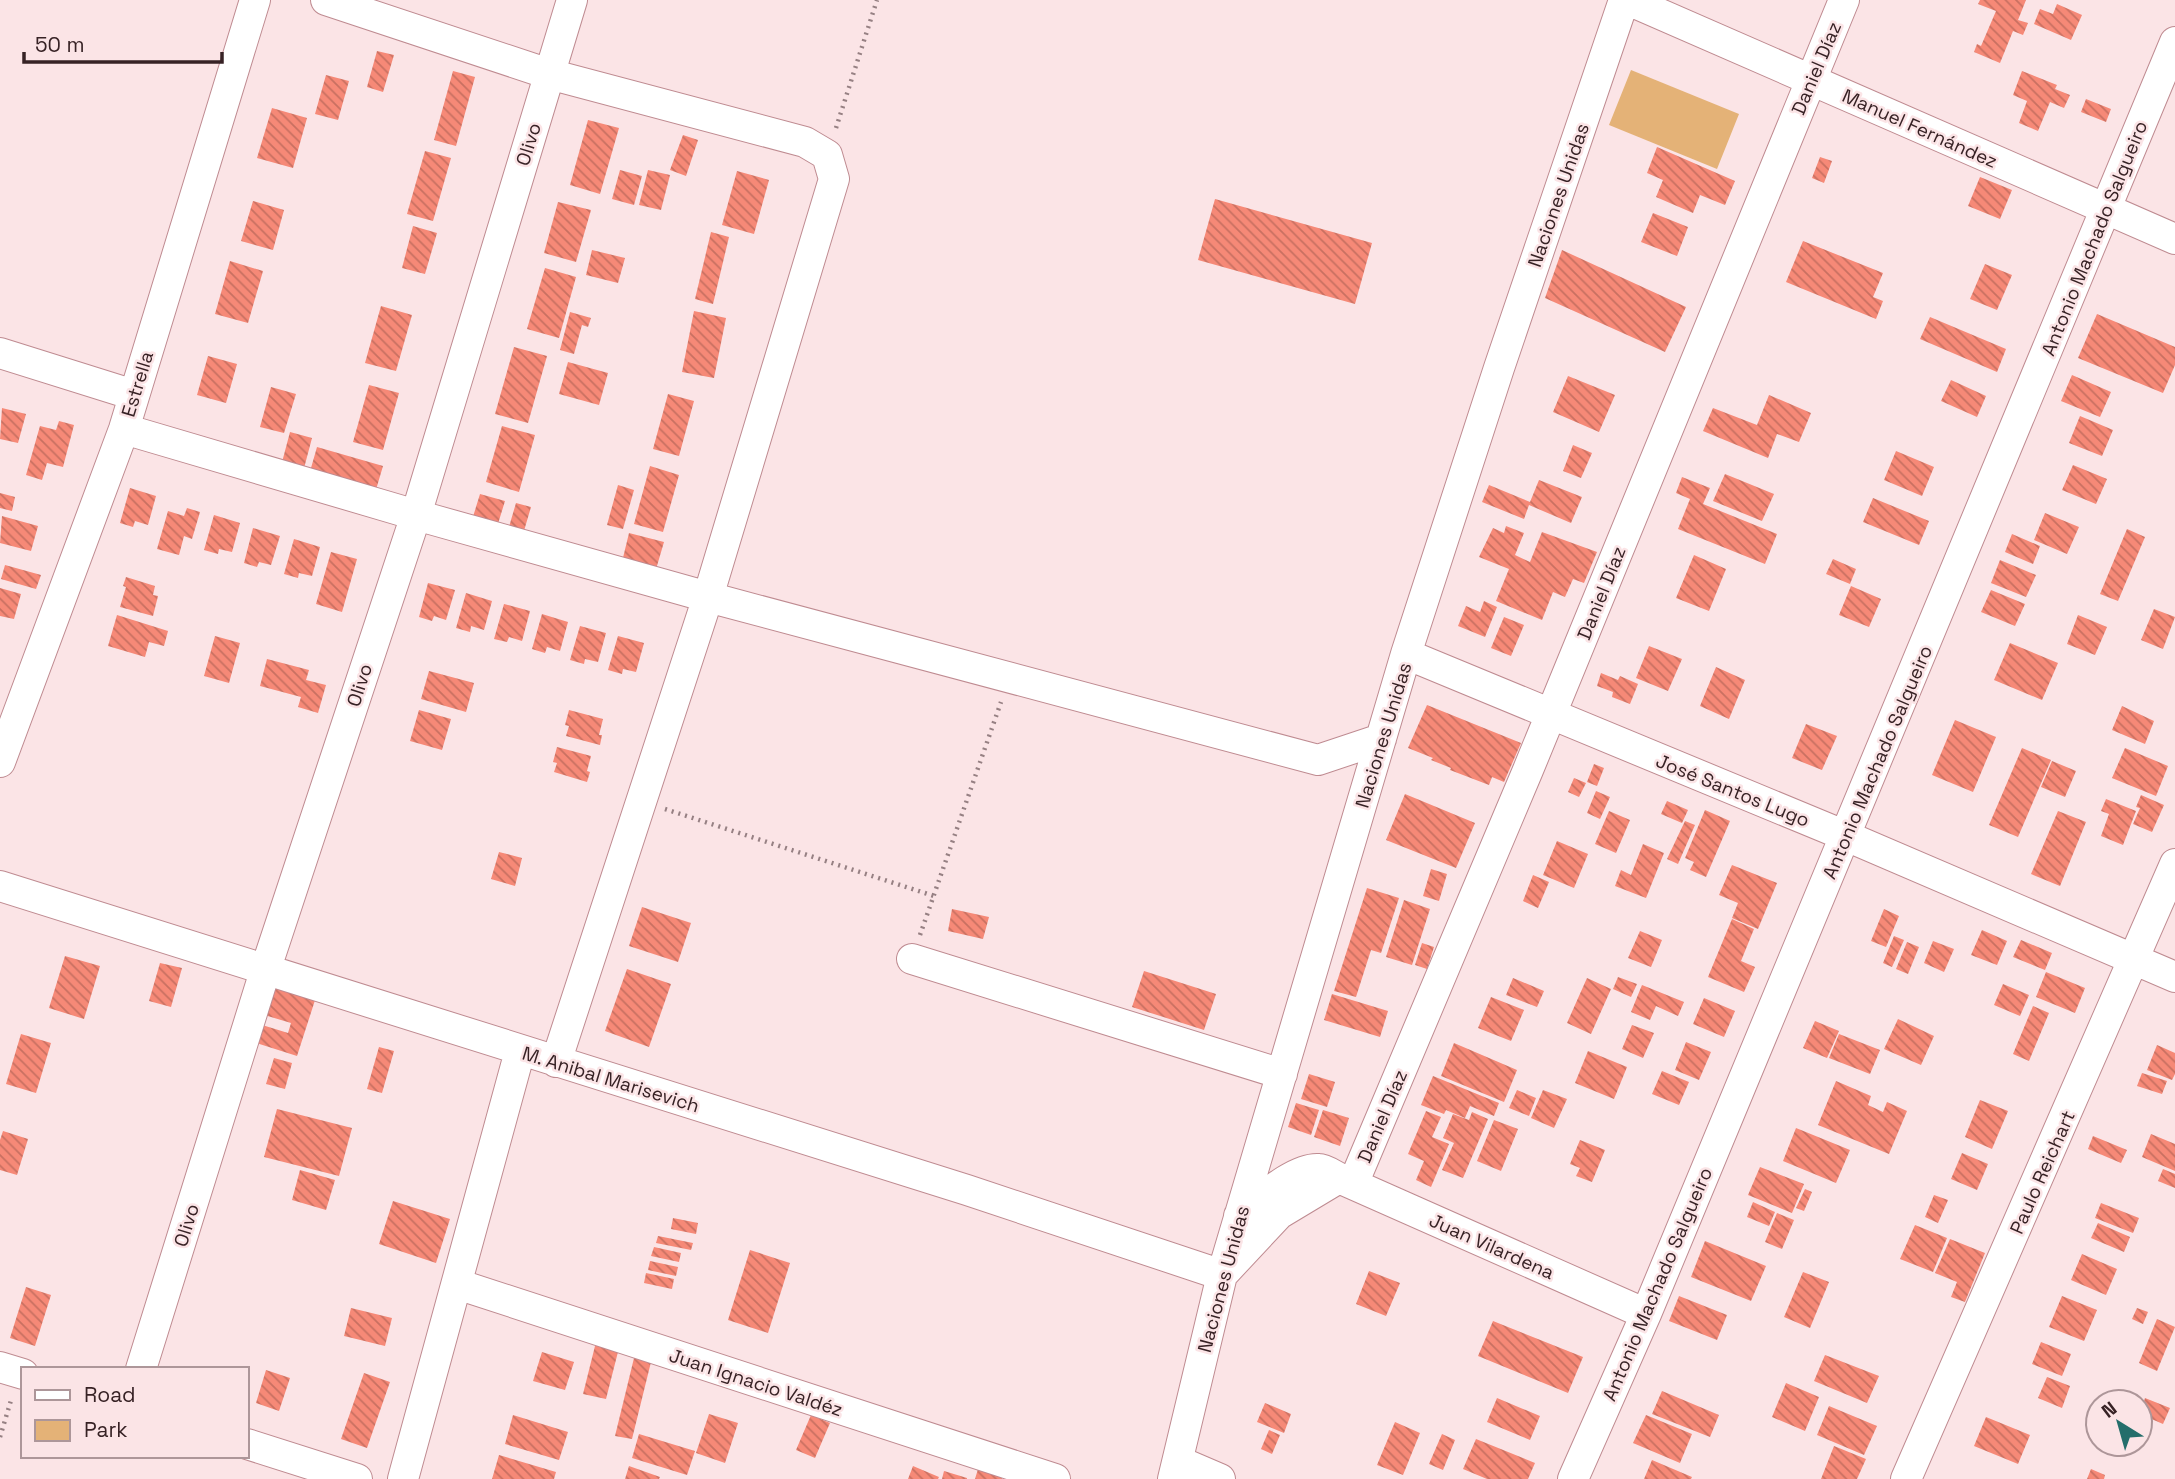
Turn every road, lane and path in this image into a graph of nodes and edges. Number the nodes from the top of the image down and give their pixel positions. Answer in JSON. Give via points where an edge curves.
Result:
{"nodes":[{"id":1,"x":255,"y":0,"type":"edge"},
{"id":2,"x":326,"y":0,"type":"edge"},
{"id":3,"x":572,"y":0,"type":"edge"},
{"id":4,"x":877,"y":0,"type":"edge"},
{"id":5,"x":1626,"y":0,"type":"edge"},
{"id":6,"x":1844,"y":0,"type":"edge"},
{"id":7,"x":2175,"y":42,"type":"edge"},
{"id":8,"x":549,"y":74,"type":"junction"},
{"id":9,"x":1811,"y":80,"type":"junction"},
{"id":10,"x":827,"y":155,"type":"junction"},
{"id":11,"x":2106,"y":210,"type":"junction"},
{"id":12,"x":2175,"y":239,"type":"edge"},
{"id":13,"x":0,"y":353,"type":"edge"},
{"id":14,"x":134,"y":395,"type":"junction"},
{"id":15,"x":124,"y":429,"type":"junction"},
{"id":16,"x":416,"y":515,"type":"junction"},
{"id":17,"x":708,"y":597,"type":"junction"},
{"id":18,"x":1406,"y":654,"type":"junction"},
{"id":19,"x":1010,"y":678,"type":"junction"},
{"id":20,"x":1551,"y":714,"type":"junction"},
{"id":21,"x":1381,"y":739,"type":"junction"},
{"id":22,"x":0,"y":762,"type":"edge"},
{"id":23,"x":641,"y":801,"type":"junction"},
{"id":24,"x":1846,"y":836,"type":"junction"},
{"id":25,"x":2175,"y":864,"type":"edge"},
{"id":26,"x":0,"y":886,"type":"edge"},
{"id":27,"x":934,"y":896,"type":"junction"},
{"id":28,"x":912,"y":959,"type":"joint"},
{"id":29,"x":2135,"y":960,"type":"junction"},
{"id":30,"x":266,"y":968,"type":"junction"},
{"id":31,"x":2175,"y":977,"type":"edge"},
{"id":32,"x":520,"y":1051,"type":"junction"},
{"id":33,"x":556,"y":1062,"type":"junction"},
{"id":34,"x":1282,"y":1074,"type":"junction"},
{"id":35,"x":1346,"y":1181,"type":"junction"},
{"id":36,"x":1239,"y":1216,"type":"junction"},
{"id":37,"x":1222,"y":1275,"type":"junction"},
{"id":38,"x":457,"y":1284,"type":"junction"},
{"id":39,"x":1646,"y":1314,"type":"junction"},
{"id":40,"x":142,"y":1367,"type":"edge"},
{"id":41,"x":14,"y":1371,"type":"edge"},
{"id":42,"x":0,"y":1437,"type":"edge"},
{"id":43,"x":248,"y":1444,"type":"edge"},
{"id":44,"x":1175,"y":1470,"type":"edge"},
{"id":45,"x":304,"y":1471,"type":"edge"},
{"id":46,"x":358,"y":1479,"type":"edge"},
{"id":47,"x":403,"y":1479,"type":"edge"},
{"id":48,"x":1055,"y":1479,"type":"edge"},
{"id":49,"x":1220,"y":1479,"type":"edge"},
{"id":50,"x":1573,"y":1479,"type":"edge"},
{"id":51,"x":1906,"y":1479,"type":"edge"}],
"edges":[{"from":1,"to":14,"type":"street","name":"Estrella"},
{"from":2,"to":8,"type":"street"},
{"from":3,"to":8,"type":"street","name":"Olivo"},
{"from":4,"to":10,"type":"path"},
{"from":5,"to":9,"type":"street","name":"Manuel Fernández"},
{"from":5,"to":18,"type":"street","name":"Naciones Unidas"},
{"from":6,"to":9,"type":"street","name":"Daniel Díaz"},
{"from":7,"to":11,"type":"street","name":"Antonio Machado Salgueiro"},
{"from":8,"to":10,"type":"street","via":[[805,142]]},
{"from":8,"to":16,"type":"street","name":"Olivo"},
{"from":9,"to":11,"type":"street","name":"Manuel Fernández"},
{"from":9,"to":20,"type":"street","name":"Daniel Díaz"},
{"from":10,"to":17,"type":"street","via":[[834,179]]},
{"from":11,"to":12,"type":"street","name":"Manuel Fernández"},
{"from":11,"to":24,"type":"street","name":"Antonio Machado Salgueiro"},
{"from":13,"to":14,"type":"street"},
{"from":14,"to":15,"type":"street","name":"Estrella"},
{"from":15,"to":16,"type":"street"},
{"from":15,"to":22,"type":"street","name":"Estrella"},
{"from":16,"to":17,"type":"street"},
{"from":16,"to":30,"type":"street","name":"Olivo"},
{"from":17,"to":19,"type":"street"},
{"from":17,"to":23,"type":"street"},
{"from":18,"to":20,"type":"street","name":"José Santos Lugo"},
{"from":18,"to":21,"type":"street","name":"Naciones Unidas"},
{"from":19,"to":21,"type":"street","via":[[1318,760]]},
{"from":19,"to":27,"type":"path"},
{"from":20,"to":24,"type":"street","name":"José Santos Lugo"},
{"from":20,"to":35,"type":"street","name":"Daniel Díaz"},
{"from":21,"to":34,"type":"street","name":"Naciones Unidas"},
{"from":23,"to":27,"type":"path"},
{"from":23,"to":33,"type":"street"},
{"from":24,"to":29,"type":"street","name":"José Santos Lugo"},
{"from":24,"to":39,"type":"street","name":"Antonio Machado Salgueiro"},
{"from":25,"to":29,"type":"street","name":"Paulo Reichart"},
{"from":26,"to":30,"type":"street","name":"M. Anibal Marisevich"},
{"from":27,"to":28,"type":"path"},
{"from":28,"to":34,"type":"street"},
{"from":29,"to":31,"type":"street","name":"José Santos Lugo"},
{"from":29,"to":51,"type":"street","name":"Paulo Reichart"},
{"from":30,"to":32,"type":"street","name":"M. Anibal Marisevich"},
{"from":30,"to":40,"type":"street","name":"Olivo"},
{"from":32,"to":33,"type":"street","name":"M. Anibal Marisevich"},
{"from":32,"to":38,"type":"street"},
{"from":33,"to":37,"type":"street","name":"M. Anibal Marisevich"},
{"from":34,"to":36,"type":"street","name":"Naciones Unidas"},
{"from":35,"to":36,"type":"street","name":"Juan Vilardena","via":[[1320,1169],[1303,1172]]},
{"from":35,"to":37,"type":"street","via":[[1279,1214]]},
{"from":35,"to":39,"type":"street","name":"Juan Vilardena"},
{"from":36,"to":37,"type":"street","name":"Naciones Unidas"},
{"from":37,"to":44,"type":"street","name":"Naciones Unidas"},
{"from":38,"to":47,"type":"street"},
{"from":38,"to":48,"type":"street","name":"Juan Ignacio Valdéz"},
{"from":39,"to":50,"type":"street","name":"Antonio Machado Salgueiro"},
{"from":41,"to":42,"type":"path"},
{"from":43,"to":45,"type":"street"},
{"from":44,"to":49,"type":"street"},
{"from":45,"to":46,"type":"street"}]}
